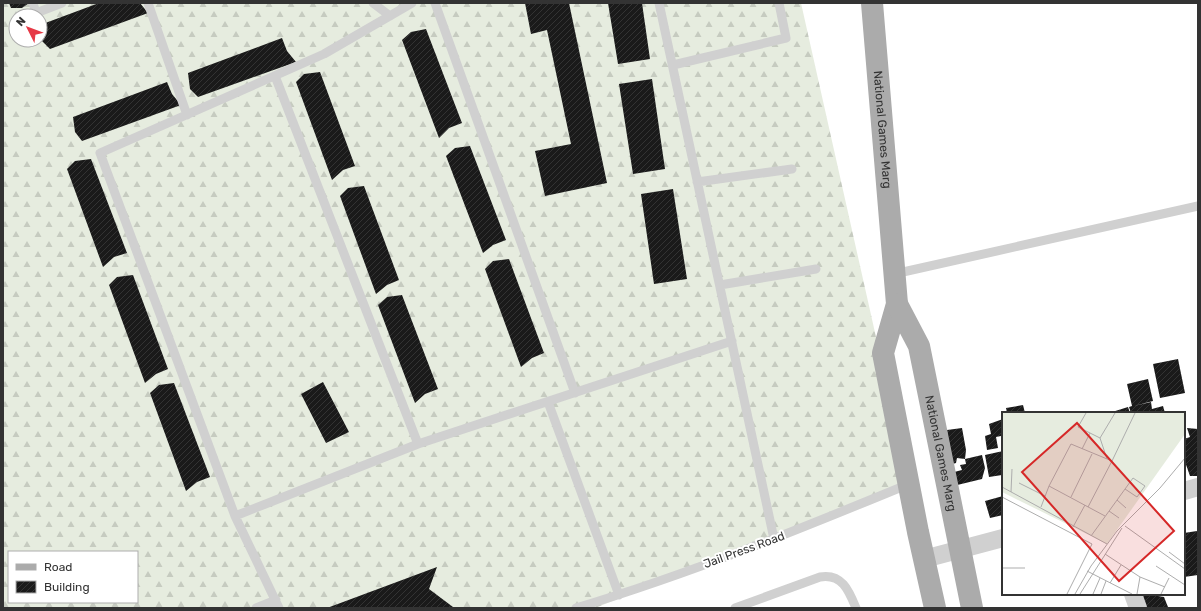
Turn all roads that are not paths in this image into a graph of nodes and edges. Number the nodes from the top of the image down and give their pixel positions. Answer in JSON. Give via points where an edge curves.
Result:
{"nodes":[{"id":1,"x":33,"y":3,"type":"edge"},
{"id":2,"x":62,"y":3,"type":"edge"},
{"id":3,"x":148,"y":3,"type":"edge"},
{"id":4,"x":373,"y":3,"type":"edge"},
{"id":5,"x":412,"y":3,"type":"edge"},
{"id":6,"x":435,"y":3,"type":"edge"},
{"id":7,"x":659,"y":3,"type":"edge"},
{"id":8,"x":779,"y":3,"type":"edge"},
{"id":9,"x":872,"y":3,"type":"edge"},
{"id":10,"x":390,"y":16,"type":"junction"},
{"id":11,"x":673,"y":65,"type":"junction"},
{"id":12,"x":275,"y":76,"type":"junction"},
{"id":13,"x":187,"y":114,"type":"junction"},
{"id":14,"x":792,"y":169,"type":"dead end"},
{"id":15,"x":698,"y":182,"type":"junction"},
{"id":16,"x":1198,"y":206,"type":"edge"},
{"id":17,"x":816,"y":269,"type":"dead end"},
{"id":18,"x":894,"y":274,"type":"junction"},
{"id":19,"x":720,"y":285,"type":"junction"},
{"id":20,"x":897,"y":304,"type":"junction"},
{"id":21,"x":732,"y":341,"type":"junction"},
{"id":22,"x":575,"y":393,"type":"junction"},
{"id":23,"x":548,"y":402,"type":"junction"},
{"id":24,"x":418,"y":444,"type":"junction"},
{"id":25,"x":909,"y":484,"type":"junction"},
{"id":26,"x":1198,"y":487,"type":"edge"},
{"id":27,"x":1185,"y":491,"type":"edge"},
{"id":28,"x":235,"y":516,"type":"junction"},
{"id":29,"x":1002,"y":538,"type":"edge"},
{"id":30,"x":774,"y":539,"type":"junction"},
{"id":31,"x":960,"y":549,"type":"junction"},
{"id":32,"x":924,"y":559,"type":"junction"},
{"id":33,"x":619,"y":595,"type":"junction"},
{"id":34,"x":1133,"y":595,"type":"edge"},
{"id":35,"x":278,"y":604,"type":"edge"},
{"id":36,"x":256,"y":608,"type":"edge"},
{"id":37,"x":576,"y":608,"type":"edge"},
{"id":38,"x":735,"y":608,"type":"edge"},
{"id":39,"x":856,"y":608,"type":"edge"},
{"id":40,"x":935,"y":608,"type":"edge"},
{"id":41,"x":972,"y":608,"type":"edge"},
{"id":42,"x":1138,"y":608,"type":"edge"}],
"edges":[{"from":1,"to":2,"type":"lane","via":[[36,13]]},
{"from":3,"to":13,"type":"lane"},
{"from":4,"to":10,"type":"lane"},
{"from":5,"to":10,"type":"lane"},
{"from":6,"to":22,"type":"lane"},
{"from":7,"to":11,"type":"lane"},
{"from":8,"to":11,"type":"lane","via":[[786,38]]},
{"from":9,"to":18,"type":"main road","name":"National Games Marg"},
{"from":10,"to":12,"type":"lane","via":[[324,54]]},
{"from":11,"to":15,"type":"lane"},
{"from":12,"to":13,"type":"lane"},
{"from":12,"to":24,"type":"lane"},
{"from":13,"to":28,"type":"lane","via":[[100,153]]},
{"from":14,"to":15,"type":"lane"},
{"from":15,"to":19,"type":"lane"},
{"from":16,"to":18,"type":"lane"},
{"from":17,"to":19,"type":"lane"},
{"from":18,"to":20,"type":"main road","name":"National Games Marg"},
{"from":19,"to":21,"type":"lane"},
{"from":20,"to":25,"type":"main road","name":"National Games Marg","via":[[883,353]]},
{"from":20,"to":31,"type":"main road","name":"National Games Marg","via":[[919,346]]},
{"from":21,"to":22,"type":"lane"},
{"from":21,"to":30,"type":"lane"},
{"from":22,"to":23,"type":"lane"},
{"from":23,"to":24,"type":"lane"},
{"from":23,"to":33,"type":"lane"},
{"from":24,"to":28,"type":"lane"},
{"from":25,"to":30,"type":"lane","name":"Jail Press Road"},
{"from":25,"to":32,"type":"main road","name":"National Games Marg"},
{"from":26,"to":27,"type":"street"},
{"from":28,"to":35,"type":"lane"},
{"from":29,"to":31,"type":"street"},
{"from":30,"to":33,"type":"lane","name":"Jail Press Road"},
{"from":31,"to":32,"type":"street"},
{"from":31,"to":41,"type":"main road","name":"National Games Marg"},
{"from":32,"to":40,"type":"main road","name":"National Games Marg"},
{"from":33,"to":37,"type":"lane","name":"Jail Press Road"},
{"from":34,"to":42,"type":"street"},
{"from":35,"to":36,"type":"lane"},
{"from":38,"to":39,"type":"lane","via":[[827,576],[836,578],[843,584]]}]}
